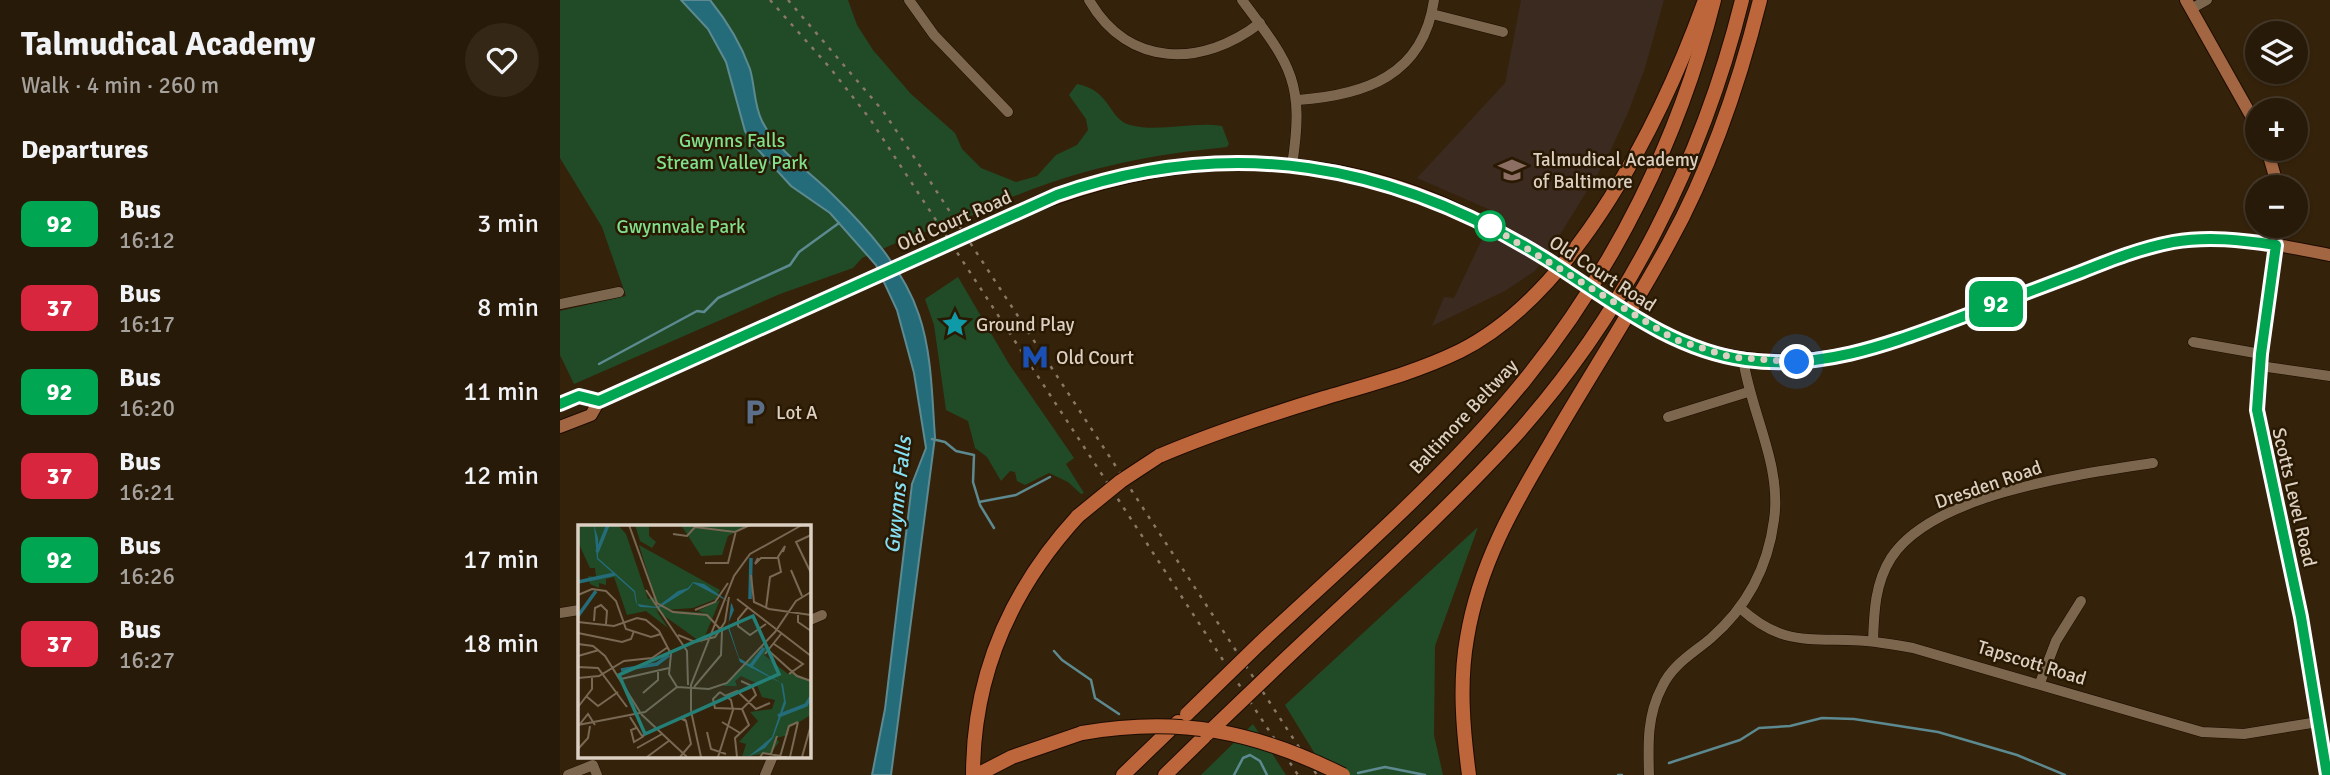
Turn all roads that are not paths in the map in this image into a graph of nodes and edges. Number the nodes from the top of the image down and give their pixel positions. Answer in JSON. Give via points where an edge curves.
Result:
{"nodes":[{"id":1,"x":909,"y":0,"type":"edge"},
{"id":2,"x":1089,"y":0,"type":"edge"},
{"id":3,"x":1242,"y":0,"type":"edge"},
{"id":4,"x":1434,"y":0,"type":"edge"},
{"id":5,"x":1705,"y":0,"type":"edge"},
{"id":6,"x":1714,"y":0,"type":"edge"},
{"id":7,"x":1742,"y":0,"type":"edge"},
{"id":8,"x":1760,"y":0,"type":"edge"},
{"id":9,"x":2207,"y":0,"type":"edge"},
{"id":10,"x":2188,"y":5,"type":"edge"},
{"id":11,"x":1432,"y":15,"type":"junction"},
{"id":12,"x":1260,"y":23,"type":"junction"},
{"id":13,"x":1503,"y":32,"type":"dead end"},
{"id":14,"x":1298,"y":100,"type":"junction"},
{"id":15,"x":2245,"y":105,"type":"edge"},
{"id":16,"x":1008,"y":112,"type":"dead end"},
{"id":17,"x":1292,"y":165,"type":"junction"},
{"id":18,"x":2277,"y":238,"type":"edge"},
{"id":19,"x":2276,"y":245,"type":"junction"},
{"id":20,"x":2330,"y":255,"type":"edge"},
{"id":21,"x":619,"y":292,"type":"dead end"},
{"id":22,"x":560,"y":304,"type":"edge"},
{"id":23,"x":2193,"y":342,"type":"dead end"},
{"id":24,"x":2261,"y":354,"type":"junction"},
{"id":25,"x":1744,"y":359,"type":"junction"},
{"id":26,"x":2260,"y":366,"type":"junction"},
{"id":27,"x":2330,"y":376,"type":"edge"},
{"id":28,"x":1748,"y":391,"type":"junction"},
{"id":29,"x":599,"y":401,"type":"junction"},
{"id":30,"x":560,"y":404,"type":"edge"},
{"id":31,"x":1668,"y":417,"type":"dead end"},
{"id":32,"x":560,"y":427,"type":"edge"},
{"id":33,"x":2153,"y":463,"type":"dead end"},
{"id":34,"x":2081,"y":601,"type":"dead end"},
{"id":35,"x":1740,"y":608,"type":"junction"},
{"id":36,"x":578,"y":610,"type":"edge"},
{"id":37,"x":560,"y":613,"type":"edge"},
{"id":38,"x":822,"y":615,"type":"dead end"},
{"id":39,"x":810,"y":620,"type":"edge"},
{"id":40,"x":1873,"y":641,"type":"junction"},
{"id":41,"x":2040,"y":683,"type":"junction"},
{"id":42,"x":2318,"y":722,"type":"junction"},
{"id":43,"x":772,"y":758,"type":"edge"},
{"id":44,"x":568,"y":775,"type":"edge"},
{"id":45,"x":597,"y":775,"type":"edge"},
{"id":46,"x":765,"y":775,"type":"edge"},
{"id":47,"x":975,"y":775,"type":"edge"},
{"id":48,"x":1123,"y":775,"type":"edge"},
{"id":49,"x":1165,"y":775,"type":"edge"},
{"id":50,"x":1343,"y":775,"type":"edge"},
{"id":51,"x":1469,"y":775,"type":"edge"},
{"id":52,"x":1649,"y":775,"type":"edge"},
{"id":53,"x":2327,"y":775,"type":"edge"}],
"edges":[{"from":1,"to":16,"type":"street","via":[[934,35]]},
{"from":2,"to":12,"type":"street","via":[[1111,27],[1163,54],[1193,55],[1219,49]]},
{"from":3,"to":12,"type":"street"},
{"from":4,"to":11,"type":"street"},
{"from":5,"to":47,"type":"highway","bridge":true,"via":[[1676,73],[1602,207],[1552,278],[1516,315],[1469,345],[1420,368],[1243,423],[1159,456],[1079,516],[1037,565],[1004,622],[983,685],[973,751]]},
{"from":6,"to":48,"type":"highway","name":"Baltimore Beltway","bridge":true,"via":[[1694,71],[1663,152],[1578,308],[1493,417]]},
{"from":7,"to":49,"type":"highway","bridge":true,"via":[[1716,90],[1672,200],[1615,305],[1588,344],[1545,400],[1473,479]]},
{"from":8,"to":51,"type":"highway","via":[[1732,96],[1687,207],[1647,283],[1510,512],[1482,576],[1463,670]]},
{"from":9,"to":10,"type":"street"},
{"from":10,"to":15,"type":"main road"},
{"from":11,"to":13,"type":"street"},
{"from":11,"to":14,"type":"street","via":[[1418,45],[1379,83],[1346,94]]},
{"from":12,"to":14,"type":"street","via":[[1283,57]]},
{"from":14,"to":17,"type":"street"},
{"from":17,"to":25,"type":"main road","name":"Old Court Road","bridge":true,"via":[[1358,177],[1438,201],[1543,257],[1653,328],[1697,348]]},
{"from":17,"to":29,"type":"main road","name":"Old Court Road","bridge":true,"via":[[1177,166],[1057,195]]},
{"from":18,"to":19,"type":"main road","name":"Scotts Level Road"},
{"from":19,"to":20,"type":"main road","name":"Old Court Road"},
{"from":19,"to":24,"type":"street","name":"Scotts Level Road"},
{"from":19,"to":25,"type":"main road","name":"Old Court Road","via":[[2222,238],[2155,246],[1862,352],[1797,362]]},
{"from":21,"to":22,"type":"street"},
{"from":23,"to":24,"type":"street"},
{"from":24,"to":26,"type":"street","name":"Scotts Level Road"},
{"from":25,"to":28,"type":"street"},
{"from":26,"to":27,"type":"street"},
{"from":26,"to":42,"type":"street","name":"Scotts Level Road","via":[[2260,429],[2293,575]]},
{"from":28,"to":31,"type":"street"},
{"from":28,"to":35,"type":"street","via":[[1768,452],[1776,502],[1766,559]]},
{"from":29,"to":30,"type":"main road","name":"Old Court Road","via":[[579,396]]},
{"from":29,"to":32,"type":"main road","name":"Old Court Road","via":[[591,415]]},
{"from":33,"to":40,"type":"street","name":"Dresden Road","via":[[2031,486],[1989,498],[1918,529],[1885,570],[1877,594]]},
{"from":34,"to":41,"type":"street","via":[[2056,641]]},
{"from":35,"to":40,"type":"street","name":"Tapscott Road","via":[[1767,628],[1796,640]]},
{"from":35,"to":52,"type":"street","via":[[1682,660],[1662,685],[1648,733]]},
{"from":36,"to":37,"type":"street"},
{"from":38,"to":39,"type":"street"},
{"from":40,"to":41,"type":"street","name":"Tapscott Road","via":[[1952,657]]},
{"from":41,"to":42,"type":"street","name":"Tapscott Road","via":[[2216,734]]},
{"from":42,"to":53,"type":"street","name":"Scotts Level Road"},
{"from":43,"to":46,"type":"street"},
{"from":44,"to":45,"type":"street","via":[[593,765]]},
{"from":47,"to":50,"type":"highway","bridge":true,"via":[[1082,733],[1131,725],[1217,729],[1276,745]]}]}
